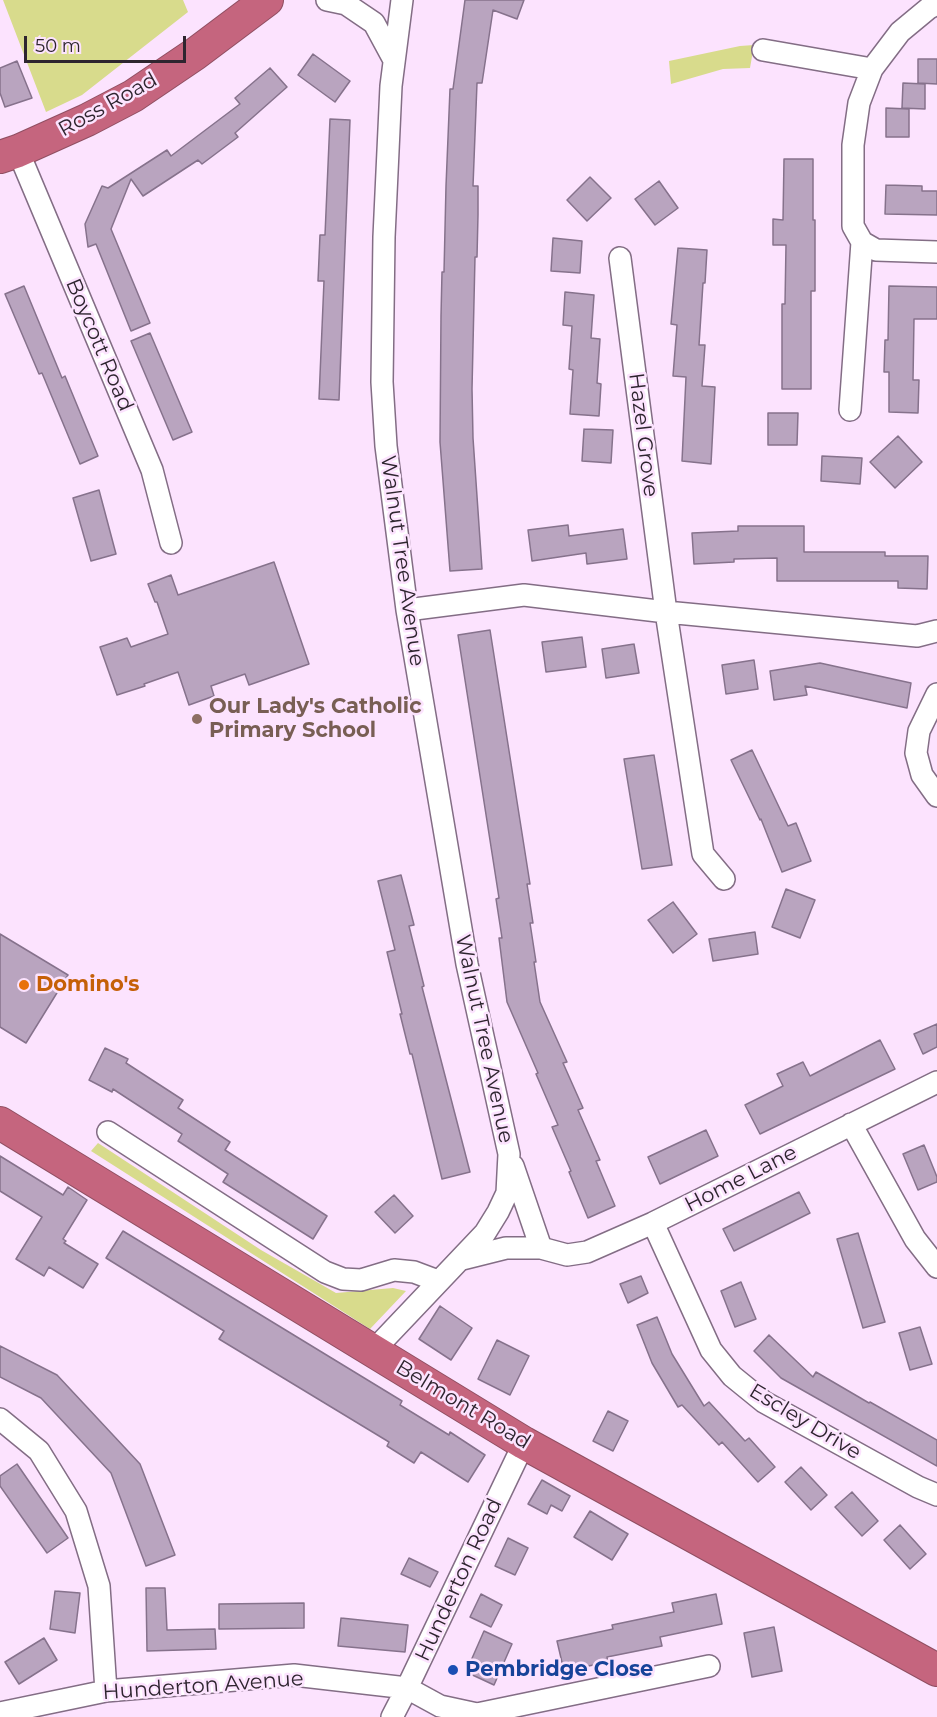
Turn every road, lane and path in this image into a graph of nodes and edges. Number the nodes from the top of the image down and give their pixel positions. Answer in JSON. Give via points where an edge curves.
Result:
{"nodes":[{"id":1,"x":271,"y":0,"type":"edge"},
{"id":2,"x":327,"y":0,"type":"edge"},
{"id":3,"x":402,"y":0,"type":"edge"},
{"id":4,"x":937,"y":4,"type":"edge"},
{"id":5,"x":763,"y":50,"type":"dead end"},
{"id":6,"x":394,"y":60,"type":"junction"},
{"id":7,"x":872,"y":69,"type":"junction"},
{"id":8,"x":9,"y":154,"type":"edge"},
{"id":9,"x":862,"y":242,"type":"junction"},
{"id":10,"x":937,"y":252,"type":"edge"},
{"id":11,"x":620,"y":258,"type":"dead end"},
{"id":12,"x":850,"y":410,"type":"dead end"},
{"id":13,"x":171,"y":543,"type":"dead end"},
{"id":14,"x":407,"y":610,"type":"junction"},
{"id":15,"x":666,"y":612,"type":"junction"},
{"id":16,"x":937,"y":631,"type":"edge"},
{"id":17,"x":937,"y":694,"type":"edge"},
{"id":18,"x":937,"y":796,"type":"edge"},
{"id":19,"x":724,"y":879,"type":"dead end"},
{"id":20,"x":937,"y":1082,"type":"edge"},
{"id":21,"x":0,"y":1123,"type":"edge"},
{"id":22,"x":851,"y":1124,"type":"junction"},
{"id":23,"x":108,"y":1132,"type":"dead end"},
{"id":24,"x":509,"y":1154,"type":"junction"},
{"id":25,"x":653,"y":1223,"type":"junction"},
{"id":26,"x":541,"y":1248,"type":"junction"},
{"id":27,"x":462,"y":1259,"type":"junction"},
{"id":28,"x":937,"y":1267,"type":"edge"},
{"id":29,"x":438,"y":1281,"type":"junction"},
{"id":30,"x":373,"y":1351,"type":"junction"},
{"id":31,"x":0,"y":1419,"type":"edge"},
{"id":32,"x":524,"y":1443,"type":"junction"},
{"id":33,"x":937,"y":1495,"type":"edge"},
{"id":34,"x":709,"y":1666,"type":"dead end"},
{"id":35,"x":937,"y":1670,"type":"edge"},
{"id":36,"x":407,"y":1688,"type":"junction"},
{"id":37,"x":106,"y":1692,"type":"junction"},
{"id":38,"x":0,"y":1713,"type":"edge"},
{"id":39,"x":392,"y":1717,"type":"edge"}],
"edges":[{"from":1,"to":8,"type":"highway","name":"Ross Road","via":[[133,96]]},
{"from":2,"to":6,"type":"street","via":[[346,4],[374,23]]},
{"from":3,"to":6,"type":"street","name":"Walnut Tree Avenue"},
{"from":4,"to":7,"type":"street","via":[[900,32]]},
{"from":5,"to":7,"type":"street"},
{"from":6,"to":14,"type":"street","name":"Walnut Tree Avenue","via":[[384,237],[382,382]]},
{"from":7,"to":9,"type":"street","via":[[859,103],[853,145],[853,226]]},
{"from":8,"to":13,"type":"street","name":"Boycott Road","via":[[152,470]]},
{"from":9,"to":10,"type":"street","via":[[876,250]]},
{"from":9,"to":12,"type":"street"},
{"from":11,"to":15,"type":"street","name":"Hazel Grove"},
{"from":14,"to":15,"type":"street","via":[[524,595]]},
{"from":14,"to":24,"type":"street","name":"Walnut Tree Avenue","via":[[466,964]]},
{"from":15,"to":16,"type":"street","via":[[917,636]]},
{"from":15,"to":19,"type":"street","name":"Hazel Grove","via":[[703,854]]},
{"from":17,"to":18,"type":"street","via":[[919,731],[916,753],[922,775]]},
{"from":20,"to":22,"type":"street","name":"Home Lane"},
{"from":21,"to":30,"type":"highway","name":"Belmont Road"},
{"from":22,"to":25,"type":"street","name":"Home Lane"},
{"from":22,"to":28,"type":"street","via":[[915,1239]]},
{"from":23,"to":29,"type":"street","via":[[325,1272],[361,1280],[394,1270]]},
{"from":24,"to":26,"type":"street"},
{"from":24,"to":27,"type":"street","name":"Walnut Tree Avenue","via":[[507,1193],[484,1233]]},
{"from":25,"to":26,"type":"street","name":"Home Lane","via":[[587,1252],[567,1255]]},
{"from":25,"to":33,"type":"street","name":"Escley Drive","via":[[711,1350],[732,1376],[764,1402]]},
{"from":26,"to":27,"type":"street","name":"Home Lane","via":[[506,1248]]},
{"from":27,"to":29,"type":"street","name":"Walnut Tree Avenue"},
{"from":29,"to":30,"type":"street","name":"Walnut Tree Avenue"},
{"from":30,"to":32,"type":"highway","name":"Belmont Road"},
{"from":31,"to":37,"type":"street","via":[[39,1451],[76,1510],[99,1586]]},
{"from":32,"to":35,"type":"highway","name":"Belmont Road"},
{"from":32,"to":36,"type":"street","name":"Hunderton Road"},
{"from":34,"to":36,"type":"street","via":[[477,1714],[440,1706]]},
{"from":36,"to":37,"type":"street","name":"Hunderton Avenue","via":[[294,1675]]},
{"from":36,"to":39,"type":"street","name":"Hunderton Road"},
{"from":37,"to":38,"type":"street","name":"Hunderton Avenue"}]}
